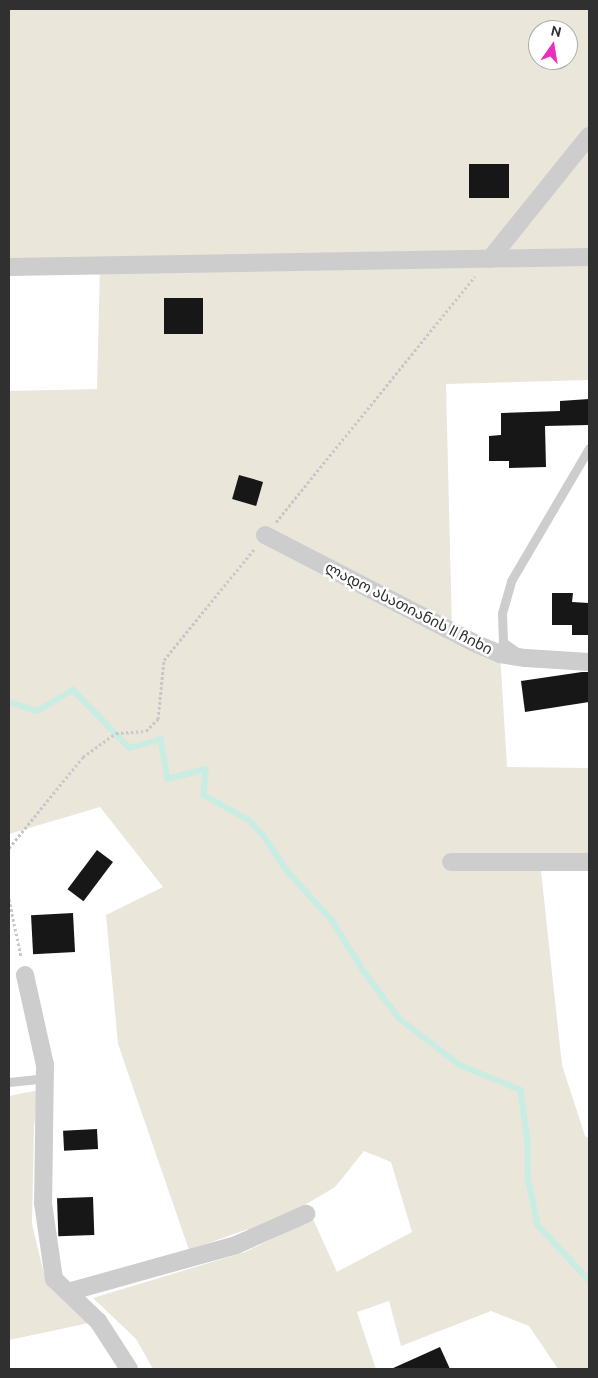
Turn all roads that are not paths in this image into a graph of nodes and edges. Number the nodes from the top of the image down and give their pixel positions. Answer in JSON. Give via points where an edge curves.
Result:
{"nodes":[{"id":1,"x":589,"y":136,"type":"edge"},
{"id":2,"x":589,"y":257,"type":"edge"},
{"id":3,"x":490,"y":258,"type":"junction"},
{"id":4,"x":9,"y":268,"type":"edge"},
{"id":5,"x":589,"y":448,"type":"edge"},
{"id":6,"x":265,"y":535,"type":"road end"},
{"id":7,"x":526,"y":658,"type":"junction"},
{"id":8,"x":589,"y":662,"type":"edge"},
{"id":9,"x":451,"y":862,"type":"dead end"},
{"id":10,"x":589,"y":862,"type":"edge"},
{"id":11,"x":25,"y":975,"type":"road end"},
{"id":12,"x":45,"y":1078,"type":"junction"},
{"id":13,"x":9,"y":1082,"type":"edge"},
{"id":14,"x":306,"y":1214,"type":"dead end"},
{"id":15,"x":68,"y":1292,"type":"junction"},
{"id":16,"x":128,"y":1369,"type":"edge"}],
"edges":[{"from":1,"to":3,"type":"street"},
{"from":2,"to":3,"type":"street"},
{"from":3,"to":4,"type":"street"},
{"from":5,"to":7,"type":"lane","via":[[511,581],[502,613],[503,642]]},
{"from":6,"to":7,"type":"street","name":"ლადო ასათიანის II ჩიხი","via":[[472,642],[500,654]]},
{"from":7,"to":8,"type":"street","name":"ლადო ასათიანის II ჩიხი"},
{"from":9,"to":10,"type":"street"},
{"from":11,"to":12,"type":"street"},
{"from":12,"to":13,"type":"lane"},
{"from":12,"to":15,"type":"street","via":[[43,1203],[54,1279]]},
{"from":14,"to":15,"type":"street","via":[[236,1245]]},
{"from":15,"to":16,"type":"street","via":[[98,1321]]}]}
